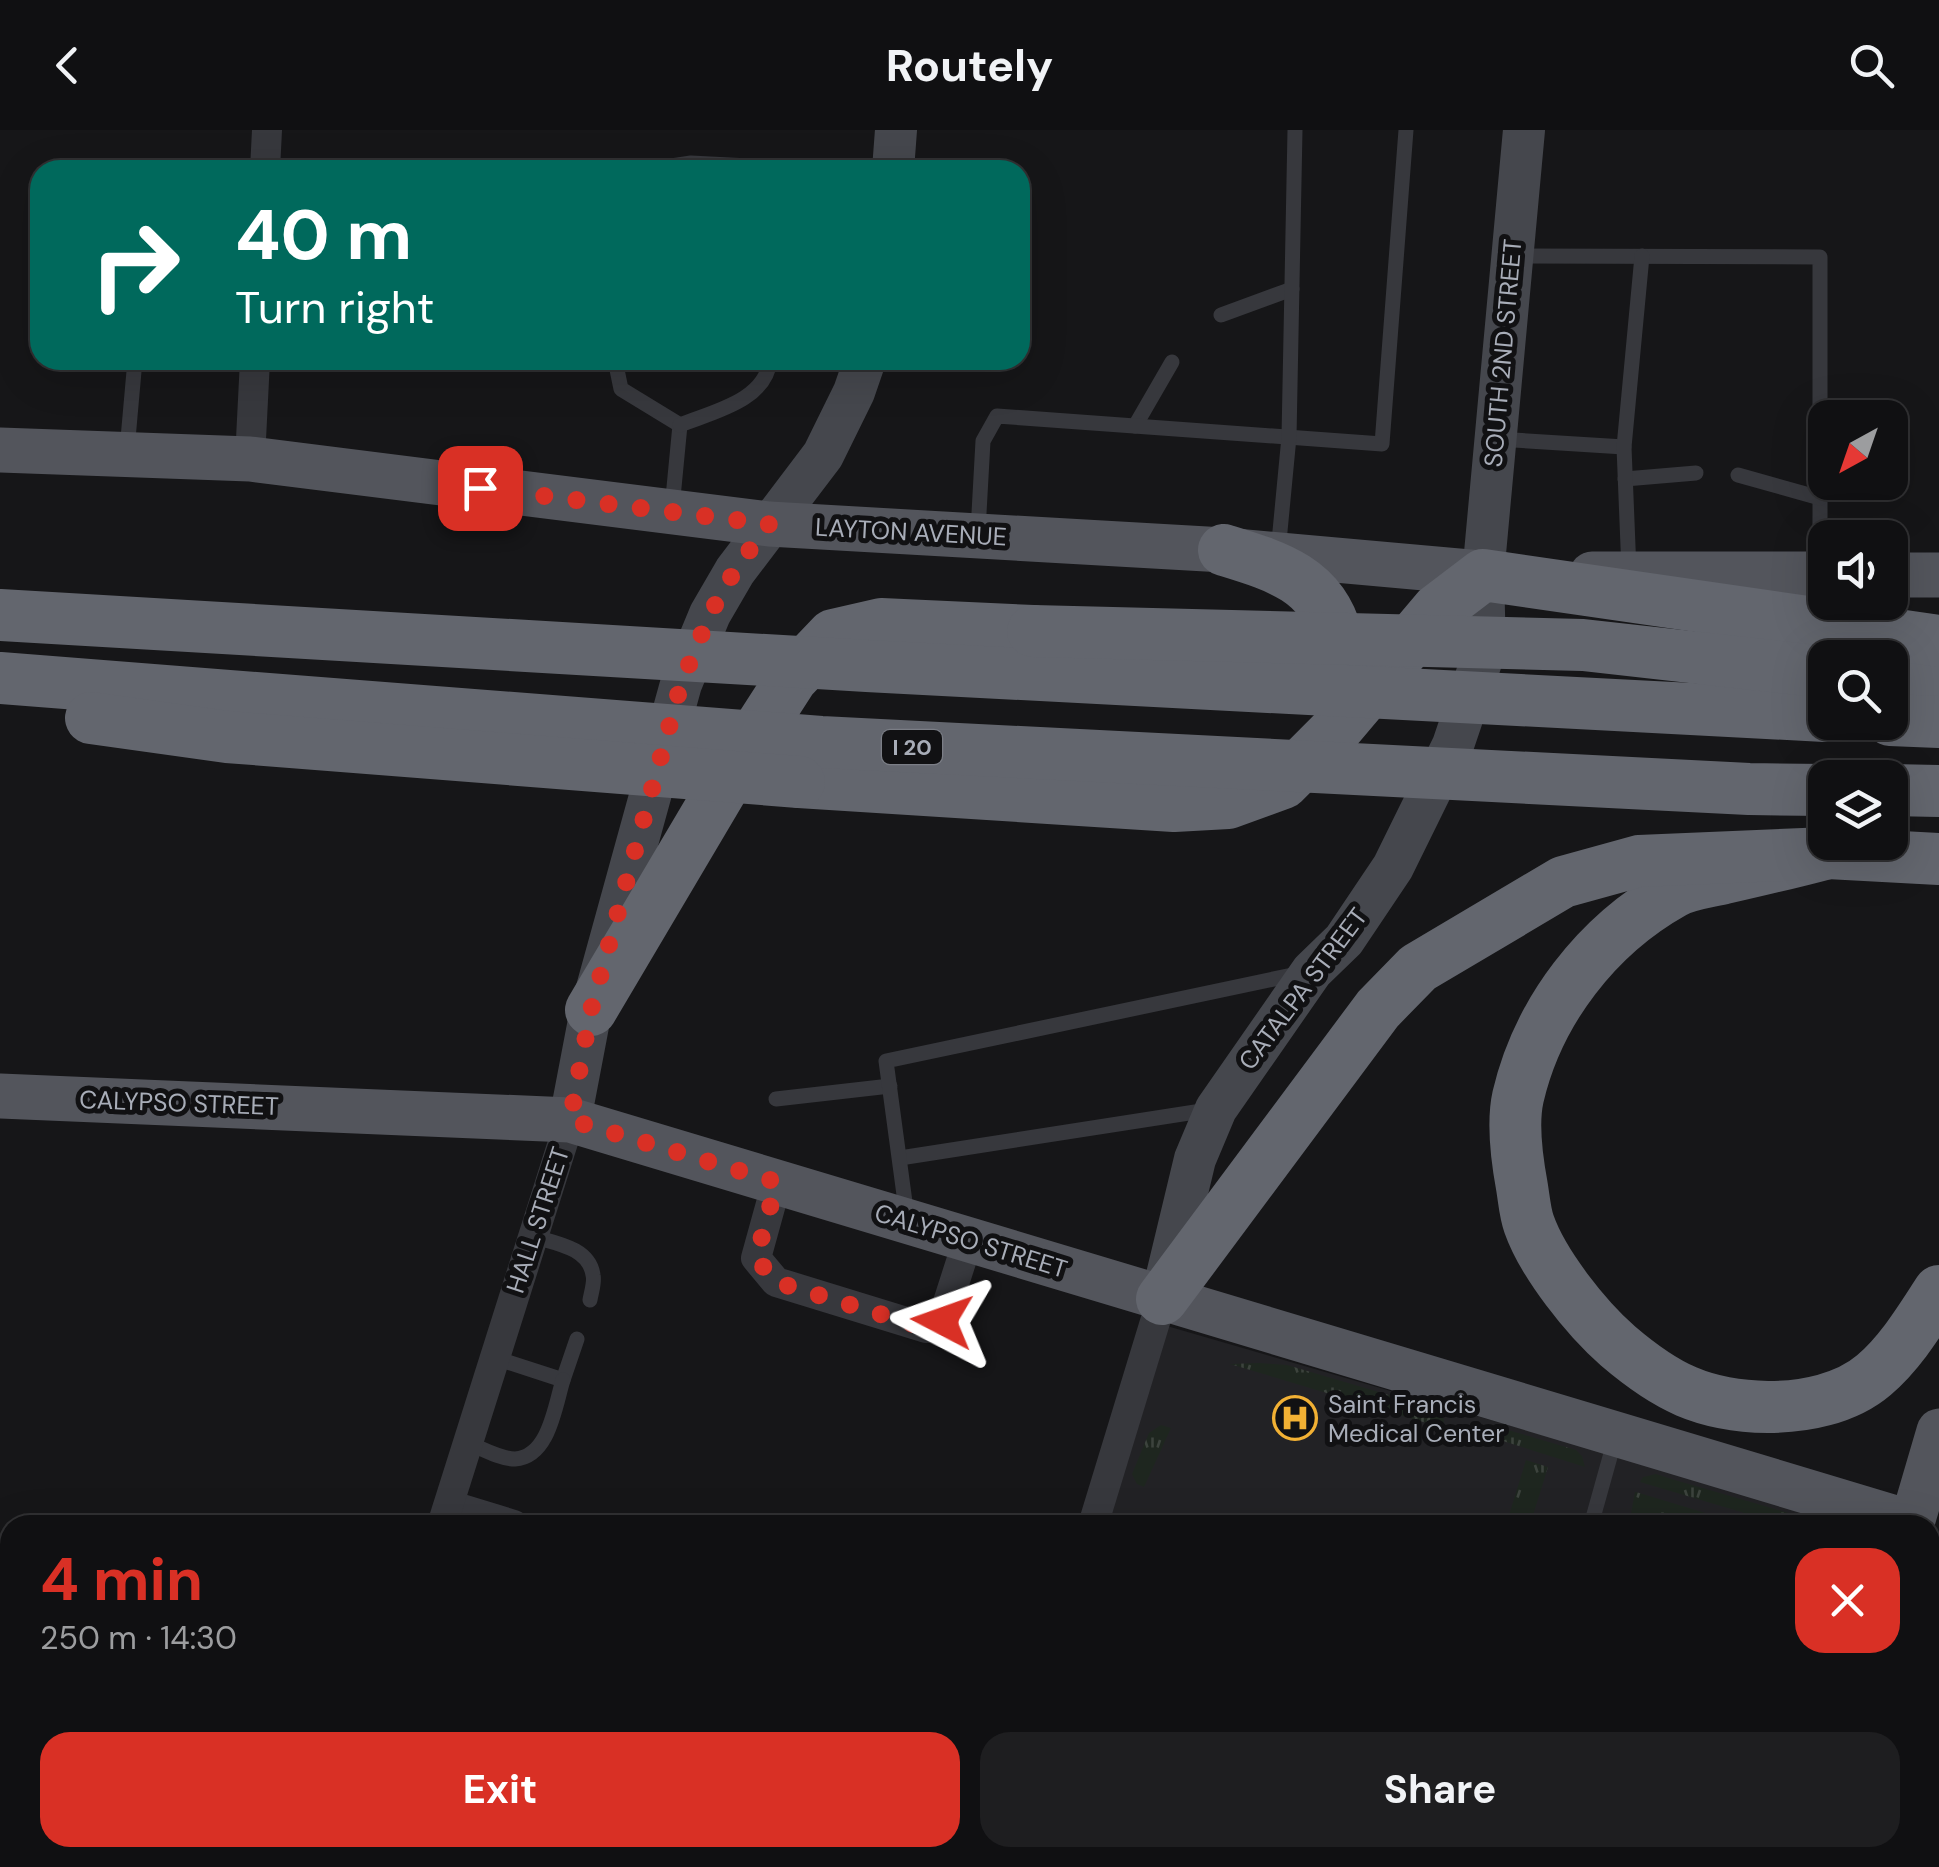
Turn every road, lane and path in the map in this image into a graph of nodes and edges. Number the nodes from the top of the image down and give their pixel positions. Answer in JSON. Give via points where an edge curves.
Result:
{"nodes":[{"id":1,"x":267,"y":130,"type":"edge"},
{"id":2,"x":896,"y":130,"type":"edge"},
{"id":3,"x":1295,"y":130,"type":"edge"},
{"id":4,"x":1406,"y":130,"type":"edge"},
{"id":5,"x":1524,"y":130,"type":"edge"},
{"id":6,"x":266,"y":160,"type":"edge"},
{"id":7,"x":893,"y":160,"type":"edge"},
{"id":8,"x":1512,"y":256,"type":"junction"},
{"id":9,"x":1642,"y":256,"type":"junction"},
{"id":10,"x":1292,"y":289,"type":"junction"},
{"id":11,"x":1221,"y":315,"type":"dead end"},
{"id":12,"x":1172,"y":362,"type":"dead end"},
{"id":13,"x":134,"y":370,"type":"edge"},
{"id":14,"x":254,"y":370,"type":"edge"},
{"id":15,"x":618,"y":370,"type":"edge"},
{"id":16,"x":769,"y":370,"type":"edge"},
{"id":17,"x":862,"y":370,"type":"edge"},
{"id":18,"x":1820,"y":400,"type":"edge"},
{"id":19,"x":680,"y":426,"type":"junction"},
{"id":20,"x":1136,"y":426,"type":"junction"},
{"id":21,"x":1289,"y":438,"type":"junction"},
{"id":22,"x":1496,"y":439,"type":"junction"},
{"id":23,"x":1624,"y":446,"type":"junction"},
{"id":24,"x":0,"y":450,"type":"edge"},
{"id":25,"x":127,"y":454,"type":"junction"},
{"id":26,"x":250,"y":459,"type":"junction"},
{"id":27,"x":1696,"y":473,"type":"dead end"},
{"id":28,"x":1738,"y":476,"type":"dead end"},
{"id":29,"x":1625,"y":479,"type":"junction"},
{"id":30,"x":1808,"y":495,"type":"edge"},
{"id":31,"x":672,"y":512,"type":"junction"},
{"id":32,"x":769,"y":524,"type":"junction"},
{"id":33,"x":978,"y":536,"type":"junction"},
{"id":34,"x":1224,"y":550,"type":"junction"},
{"id":35,"x":1277,"y":556,"type":"junction"},
{"id":36,"x":1938,"y":571,"type":"edge"},
{"id":37,"x":1630,"y":573,"type":"junction"},
{"id":38,"x":1908,"y":573,"type":"edge"},
{"id":39,"x":1808,"y":574,"type":"edge"},
{"id":40,"x":1483,"y":575,"type":"junction"},
{"id":41,"x":0,"y":615,"type":"edge"},
{"id":42,"x":1808,"y":641,"type":"edge"},
{"id":43,"x":1939,"y":641,"type":"edge"},
{"id":44,"x":1908,"y":651,"type":"edge"},
{"id":45,"x":1908,"y":669,"type":"edge"},
{"id":46,"x":1808,"y":670,"type":"edge"},
{"id":47,"x":0,"y":678,"type":"edge"},
{"id":48,"x":1939,"y":687,"type":"edge"},
{"id":49,"x":0,"y":706,"type":"edge"},
{"id":50,"x":1808,"y":715,"type":"edge"},
{"id":51,"x":1908,"y":721,"type":"edge"},
{"id":52,"x":1939,"y":722,"type":"edge"},
{"id":53,"x":1333,"y":733,"type":"junction"},
{"id":54,"x":1808,"y":790,"type":"edge"},
{"id":55,"x":1908,"y":790,"type":"edge"},
{"id":56,"x":1939,"y":791,"type":"edge"},
{"id":57,"x":1808,"y":855,"type":"edge"},
{"id":58,"x":1908,"y":858,"type":"edge"},
{"id":59,"x":1808,"y":859,"type":"edge"},
{"id":60,"x":1939,"y":859,"type":"edge"},
{"id":61,"x":1312,"y":970,"type":"junction"},
{"id":62,"x":591,"y":1010,"type":"junction"},
{"id":63,"x":890,"y":1086,"type":"junction"},
{"id":64,"x":0,"y":1096,"type":"edge"},
{"id":65,"x":776,"y":1100,"type":"dead end"},
{"id":66,"x":1216,"y":1109,"type":"junction"},
{"id":67,"x":570,"y":1120,"type":"junction"},
{"id":68,"x":900,"y":1158,"type":"junction"},
{"id":69,"x":777,"y":1182,"type":"junction"},
{"id":70,"x":908,"y":1221,"type":"junction"},
{"id":71,"x":532,"y":1236,"type":"junction"},
{"id":72,"x":968,"y":1240,"type":"junction"},
{"id":73,"x":1939,"y":1291,"type":"edge"},
{"id":74,"x":1162,"y":1298,"type":"junction"},
{"id":75,"x":590,"y":1300,"type":"dead end"},
{"id":76,"x":578,"y":1339,"type":"dead end"},
{"id":77,"x":495,"y":1358,"type":"junction"},
{"id":78,"x":563,"y":1380,"type":"junction"},
{"id":79,"x":1939,"y":1431,"type":"edge"},
{"id":80,"x":1616,"y":1435,"type":"junction"},
{"id":81,"x":468,"y":1443,"type":"junction"},
{"id":82,"x":445,"y":1515,"type":"edge"},
{"id":83,"x":1096,"y":1515,"type":"edge"},
{"id":84,"x":1594,"y":1515,"type":"edge"},
{"id":85,"x":1882,"y":1515,"type":"edge"},
{"id":86,"x":1924,"y":1515,"type":"edge"}],
"edges":[{"from":1,"to":6,"type":"street"},
{"from":2,"to":7,"type":"main road"},
{"from":3,"to":10,"type":"lane"},
{"from":4,"to":21,"type":"lane","via":[[1382,444]]},
{"from":5,"to":8,"type":"main road","name":"SOUTH 2ND STREET"},
{"from":8,"to":9,"type":"lane"},
{"from":8,"to":22,"type":"main road","name":"SOUTH 2ND STREET"},
{"from":9,"to":18,"type":"lane","via":[[1820,257]]},
{"from":9,"to":23,"type":"lane"},
{"from":10,"to":11,"type":"lane"},
{"from":10,"to":21,"type":"lane"},
{"from":12,"to":20,"type":"lane"},
{"from":13,"to":25,"type":"lane"},
{"from":14,"to":26,"type":"street"},
{"from":15,"to":19,"type":"lane","via":[[621,389]]},
{"from":16,"to":19,"type":"lane","via":[[747,399]]},
{"from":17,"to":32,"type":"main road","name":"HALL STREET","via":[[823,454]]},
{"from":19,"to":31,"type":"lane"},
{"from":20,"to":21,"type":"lane"},
{"from":20,"to":33,"type":"lane","via":[[996,416],[983,441]]},
{"from":21,"to":35,"type":"lane"},
{"from":22,"to":23,"type":"lane"},
{"from":22,"to":40,"type":"main road","name":"SOUTH 2ND STREET"},
{"from":23,"to":29,"type":"lane"},
{"from":24,"to":25,"type":"main road","name":"LAYTON AVENUE"},
{"from":25,"to":26,"type":"main road","name":"LAYTON AVENUE"},
{"from":26,"to":31,"type":"main road","name":"LAYTON AVENUE"},
{"from":27,"to":29,"type":"lane"},
{"from":28,"to":30,"type":"lane"},
{"from":29,"to":37,"type":"lane"},
{"from":31,"to":32,"type":"main road","name":"LAYTON AVENUE"},
{"from":32,"to":33,"type":"main road","name":"LAYTON AVENUE"},
{"from":32,"to":62,"type":"main road","name":"HALL STREET","via":[[710,614],[681,684]]},
{"from":33,"to":34,"type":"main road","name":"LAYTON AVENUE"},
{"from":34,"to":35,"type":"main road","name":"LAYTON AVENUE"},
{"from":34,"to":53,"type":"highway","via":[[1296,577],[1326,605],[1345,667]]},
{"from":35,"to":40,"type":"main road","name":"LAYTON AVENUE"},
{"from":36,"to":38,"type":"main road"},
{"from":37,"to":39,"type":"main road","name":"LAYTON AVENUE"},
{"from":37,"to":40,"type":"main road","name":"LAYTON AVENUE"},
{"from":40,"to":42,"type":"highway"},
{"from":40,"to":53,"type":"highway","via":[[1438,610]]},
{"from":40,"to":61,"type":"main road","name":"CATALPA STREET","via":[[1485,650],[1453,745],[1393,867],[1344,940]]},
{"from":41,"to":50,"type":"highway","bridge":true},
{"from":43,"to":44,"type":"highway"},
{"from":45,"to":48,"type":"highway"},
{"from":46,"to":62,"type":"highway","bridge":true,"via":[[1583,645],[882,624],[833,635],[792,678],[736,764]]},
{"from":47,"to":54,"type":"highway","number":"I 20","bridge":true,"via":[[821,742]]},
{"from":49,"to":53,"type":"highway","bridge":true,"via":[[227,737],[1174,806],[1228,803],[1283,783]]},
{"from":51,"to":52,"type":"highway"},
{"from":55,"to":56,"type":"highway"},
{"from":57,"to":74,"type":"highway","via":[[1639,861],[1563,882],[1418,968],[1378,1008]]},
{"from":58,"to":60,"type":"highway"},
{"from":59,"to":73,"type":"highway","via":[[1678,890],[1632,918],[1569,984],[1536,1040],[1517,1100],[1517,1163],[1529,1226],[1597,1328],[1646,1369],[1693,1397],[1747,1407],[1790,1407],[1840,1396],[1874,1376]]},
{"from":61,"to":63,"type":"lane","via":[[886,1061]]},
{"from":61,"to":66,"type":"main road","name":"CATALPA STREET"},
{"from":62,"to":67,"type":"main road","name":"HALL STREET"},
{"from":63,"to":65,"type":"lane"},
{"from":63,"to":68,"type":"lane"},
{"from":64,"to":67,"type":"main road","name":"CALYPSO STREET"},
{"from":66,"to":68,"type":"lane"},
{"from":66,"to":74,"type":"main road","name":"CATALPA STREET","via":[[1195,1159]]},
{"from":67,"to":69,"type":"main road","name":"CALYPSO STREET"},
{"from":67,"to":71,"type":"street","name":"HALL STREET"},
{"from":68,"to":70,"type":"lane"},
{"from":69,"to":70,"type":"main road","name":"CALYPSO STREET"},
{"from":69,"to":72,"type":"street","via":[[756,1258],[776,1282],[926,1328],[942,1321]]},
{"from":70,"to":72,"type":"main road","name":"CALYPSO STREET"},
{"from":71,"to":75,"type":"lane","via":[[585,1259],[594,1275]]},
{"from":71,"to":77,"type":"street","name":"HALL STREET"},
{"from":72,"to":74,"type":"main road","name":"CALYPSO STREET"},
{"from":74,"to":80,"type":"main road","name":"CALYPSO STREET"},
{"from":74,"to":83,"type":"street","name":"CATALPA STREET"},
{"from":76,"to":78,"type":"lane"},
{"from":77,"to":78,"type":"lane"},
{"from":77,"to":81,"type":"street","name":"HALL STREET"},
{"from":78,"to":81,"type":"lane","via":[[544,1440],[530,1455],[512,1459]]},
{"from":79,"to":86,"type":"main road"},
{"from":80,"to":84,"type":"lane"},
{"from":80,"to":85,"type":"main road","name":"CALYPSO STREET"},
{"from":81,"to":82,"type":"street","name":"HALL STREET"}]}
